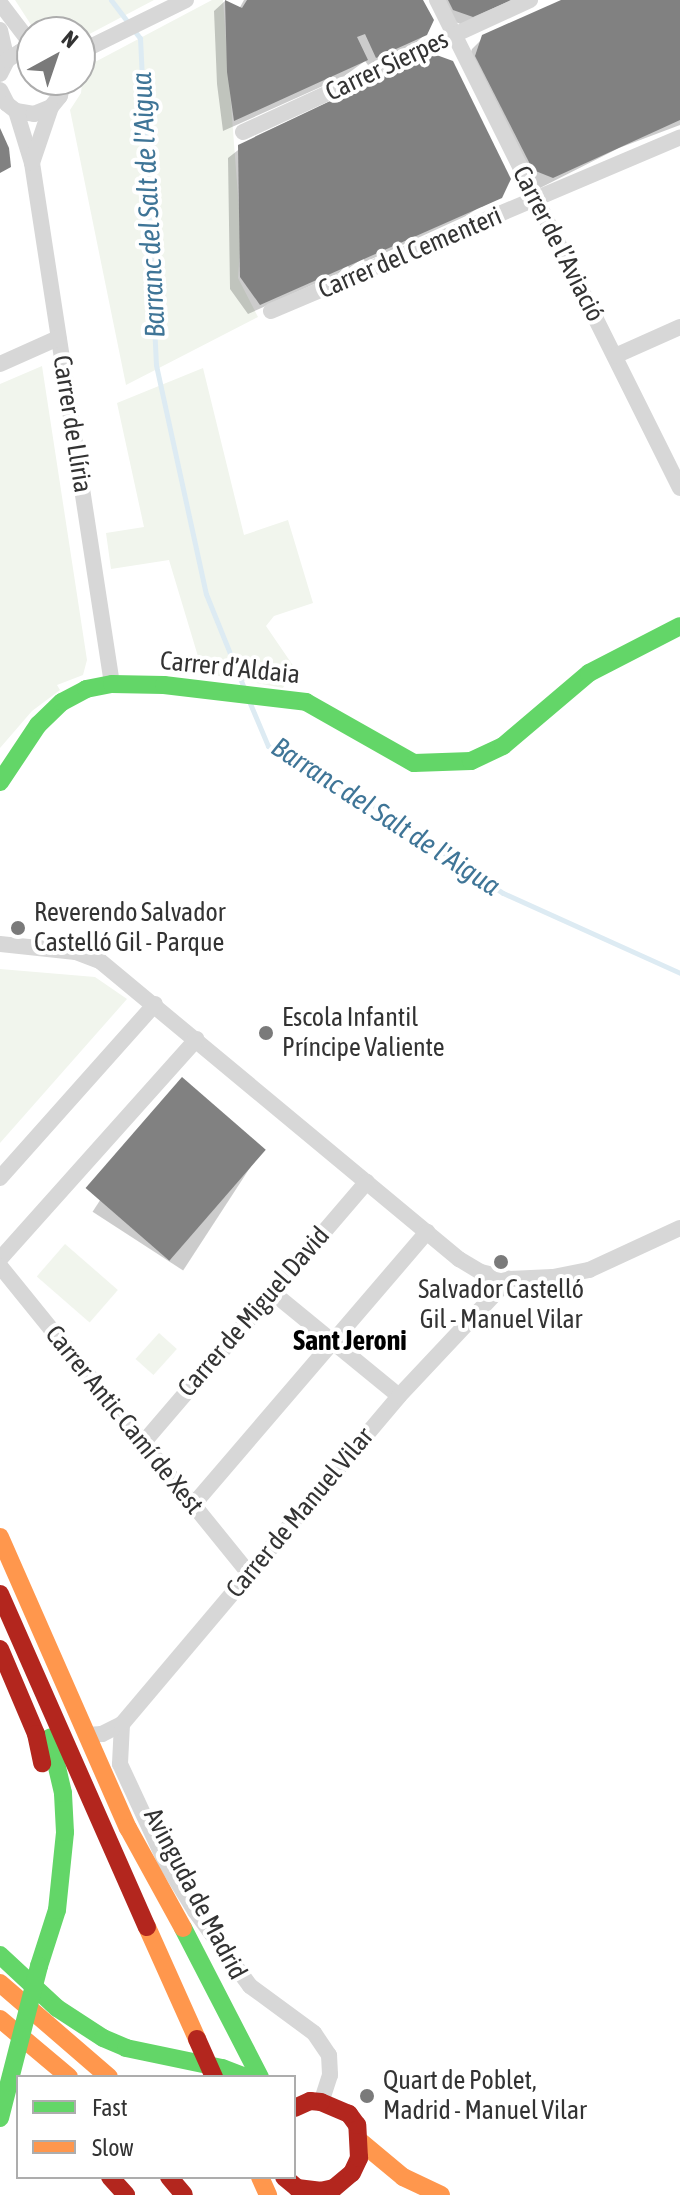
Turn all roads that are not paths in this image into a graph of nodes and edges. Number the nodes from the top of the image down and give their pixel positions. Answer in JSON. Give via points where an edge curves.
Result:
{"nodes":[{"id":1,"x":186,"y":0,"type":"edge"},
{"id":2,"x":437,"y":0,"type":"edge"},
{"id":3,"x":530,"y":0,"type":"edge"},
{"id":4,"x":0,"y":3,"type":"edge"},
{"id":5,"x":16,"y":26,"type":"edge"},
{"id":6,"x":0,"y":30,"type":"edge"},
{"id":7,"x":454,"y":35,"type":"junction"},
{"id":8,"x":96,"y":47,"type":"edge"},
{"id":9,"x":2,"y":69,"type":"edge"},
{"id":10,"x":0,"y":93,"type":"edge"},
{"id":11,"x":60,"y":96,"type":"edge"},
{"id":12,"x":51,"y":107,"type":"junction"},
{"id":13,"x":16,"y":111,"type":"junction"},
{"id":14,"x":243,"y":132,"type":"dead end"},
{"id":15,"x":680,"y":137,"type":"edge"},
{"id":16,"x":32,"y":163,"type":"junction"},
{"id":17,"x":535,"y":201,"type":"junction"},
{"id":18,"x":271,"y":311,"type":"dead end"},
{"id":19,"x":680,"y":327,"type":"edge"},
{"id":20,"x":58,"y":338,"type":"junction"},
{"id":21,"x":615,"y":356,"type":"junction"},
{"id":22,"x":0,"y":364,"type":"edge"},
{"id":23,"x":680,"y":488,"type":"edge"},
{"id":24,"x":680,"y":626,"type":"edge"},
{"id":25,"x":112,"y":684,"type":"junction"},
{"id":26,"x":0,"y":782,"type":"edge"},
{"id":27,"x":0,"y":944,"type":"edge"},
{"id":28,"x":155,"y":1004,"type":"junction"},
{"id":29,"x":197,"y":1039,"type":"junction"},
{"id":30,"x":0,"y":1178,"type":"edge"},
{"id":31,"x":367,"y":1182,"type":"junction"},
{"id":32,"x":680,"y":1228,"type":"edge"},
{"id":33,"x":427,"y":1232,"type":"junction"},
{"id":34,"x":0,"y":1259,"type":"edge"},
{"id":35,"x":0,"y":1266,"type":"edge"},
{"id":36,"x":509,"y":1279,"type":"junction"},
{"id":37,"x":272,"y":1292,"type":"junction"},
{"id":38,"x":333,"y":1342,"type":"junction"},
{"id":39,"x":399,"y":1396,"type":"junction"},
{"id":40,"x":143,"y":1443,"type":"junction"},
{"id":41,"x":193,"y":1505,"type":"junction"},
{"id":42,"x":0,"y":1537,"type":"edge"},
{"id":43,"x":249,"y":1574,"type":"junction"},
{"id":44,"x":0,"y":1594,"type":"edge"},
{"id":45,"x":0,"y":1614,"type":"edge"},
{"id":46,"x":0,"y":1649,"type":"edge"},
{"id":47,"x":122,"y":1724,"type":"junction"},
{"id":48,"x":87,"y":1735,"type":"junction"},
{"id":49,"x":45,"y":1942,"type":"junction"},
{"id":50,"x":0,"y":1955,"type":"edge"},
{"id":51,"x":0,"y":1983,"type":"edge"},
{"id":52,"x":0,"y":2019,"type":"edge"},
{"id":53,"x":0,"y":2073,"type":"edge"},
{"id":54,"x":67,"y":2075,"type":"edge"},
{"id":55,"x":107,"y":2075,"type":"edge"},
{"id":56,"x":213,"y":2075,"type":"edge"},
{"id":57,"x":240,"y":2075,"type":"edge"},
{"id":58,"x":259,"y":2075,"type":"edge"},
{"id":59,"x":16,"y":2086,"type":"edge"},
{"id":60,"x":321,"y":2102,"type":"junction"},
{"id":61,"x":296,"y":2105,"type":"edge"},
{"id":62,"x":0,"y":2118,"type":"edge"},
{"id":63,"x":361,"y":2142,"type":"junction"},
{"id":64,"x":352,"y":2173,"type":"junction"},
{"id":65,"x":403,"y":2177,"type":"junction"},
{"id":66,"x":112,"y":2179,"type":"edge"},
{"id":67,"x":171,"y":2179,"type":"edge"},
{"id":68,"x":286,"y":2179,"type":"edge"},
{"id":69,"x":332,"y":2191,"type":"edge"},
{"id":70,"x":126,"y":2195,"type":"edge"},
{"id":71,"x":184,"y":2195,"type":"edge"},
{"id":72,"x":441,"y":2195,"type":"edge"}],
"edges":[{"from":1,"to":8,"type":"street"},
{"from":2,"to":7,"type":"street","name":"Carrer de l’Aviació"},
{"from":3,"to":7,"type":"street","name":"Carrer Sierpes"},
{"from":4,"to":5,"type":"street"},
{"from":6,"to":9,"type":"street"},
{"from":7,"to":14,"type":"street","name":"Carrer Sierpes"},
{"from":7,"to":17,"type":"street","name":"Carrer de l’Aviació"},
{"from":10,"to":13,"type":"street"},
{"from":11,"to":12,"type":"street","name":"Carrer de Llíria"},
{"from":12,"to":13,"type":"street","via":[[34,114]]},
{"from":12,"to":16,"type":"street","name":"Carrer de Llíria"},
{"from":13,"to":16,"type":"street","name":"Carrer de Llíria"},
{"from":15,"to":17,"type":"street","name":"Carrer del Cementeri"},
{"from":16,"to":20,"type":"street","name":"Carrer de Llíria"},
{"from":17,"to":18,"type":"street","name":"Carrer del Cementeri"},
{"from":17,"to":21,"type":"street","name":"Carrer de l’Aviació"},
{"from":19,"to":21,"type":"street"},
{"from":20,"to":22,"type":"street"},
{"from":20,"to":25,"type":"street","name":"Carrer de Llíria"},
{"from":21,"to":23,"type":"street","name":"Carrer de l’Aviació"},
{"from":24,"to":25,"type":"main road","name":"Carrer d’Aldaia","via":[[589,673],[503,746],[459,764],[414,763],[306,702]]},
{"from":25,"to":26,"type":"main road","name":"Carrer d’Aldaia","via":[[86,689],[62,702],[38,725]]},
{"from":27,"to":28,"type":"street","via":[[76,952],[100,961]]},
{"from":28,"to":29,"type":"street"},
{"from":28,"to":30,"type":"street"},
{"from":29,"to":31,"type":"street"},
{"from":29,"to":34,"type":"street"},
{"from":31,"to":33,"type":"street"},
{"from":31,"to":37,"type":"street","name":"Carrer de Miguel David"},
{"from":32,"to":36,"type":"street","via":[[589,1270]]},
{"from":33,"to":36,"type":"street","via":[[481,1272]]},
{"from":33,"to":38,"type":"street"},
{"from":35,"to":40,"type":"street","name":"Carrer Antic Camí de Xest"},
{"from":36,"to":39,"type":"street","name":"Carrer de Manuel Vilar"},
{"from":37,"to":38,"type":"street"},
{"from":37,"to":40,"type":"street","name":"Carrer de Miguel David"},
{"from":38,"to":39,"type":"street"},
{"from":38,"to":41,"type":"street"},
{"from":39,"to":43,"type":"street","name":"Carrer de Manuel Vilar"},
{"from":40,"to":41,"type":"street","name":"Carrer Antic Camí de Xest"},
{"from":41,"to":43,"type":"street","name":"Carrer Antic Camí de Xest"},
{"from":42,"to":48,"type":"main road","name":"Avinguda de Madrid"},
{"from":43,"to":47,"type":"street","name":"Carrer de Manuel Vilar"},
{"from":44,"to":56,"type":"main road","bridge":true},
{"from":45,"to":49,"type":"main road","via":[[48,1727],[63,1793],[63,1873]]},
{"from":46,"to":49,"type":"main road","via":[[36,1734],[49,1796],[52,1870]]},
{"from":47,"to":48,"type":"street"},
{"from":47,"to":60,"type":"street","name":"Avinguda de Madrid","via":[[118,1750],[123,1772],[195,1911],[250,1986],[314,2033],[329,2055],[330,2075]]},
{"from":48,"to":58,"type":"main road","name":"Avinguda de Madrid","via":[[128,1828]]},
{"from":49,"to":62,"type":"main road","bridge":true},
{"from":50,"to":57,"type":"main road","via":[[57,2008],[103,2038]]},
{"from":51,"to":55,"type":"main road"},
{"from":52,"to":54,"type":"main road"},
{"from":53,"to":59,"type":"main road"},
{"from":60,"to":61,"type":"main road"},
{"from":60,"to":63,"type":"main road","via":[[349,2114]]},
{"from":63,"to":64,"type":"main road"},
{"from":63,"to":65,"type":"main road"},
{"from":64,"to":65,"type":"main road"},
{"from":64,"to":69,"type":"main road"},
{"from":65,"to":72,"type":"main road"},
{"from":66,"to":70,"type":"main road"},
{"from":67,"to":71,"type":"main road"},
{"from":68,"to":69,"type":"main road","via":[[297,2188]]}]}
